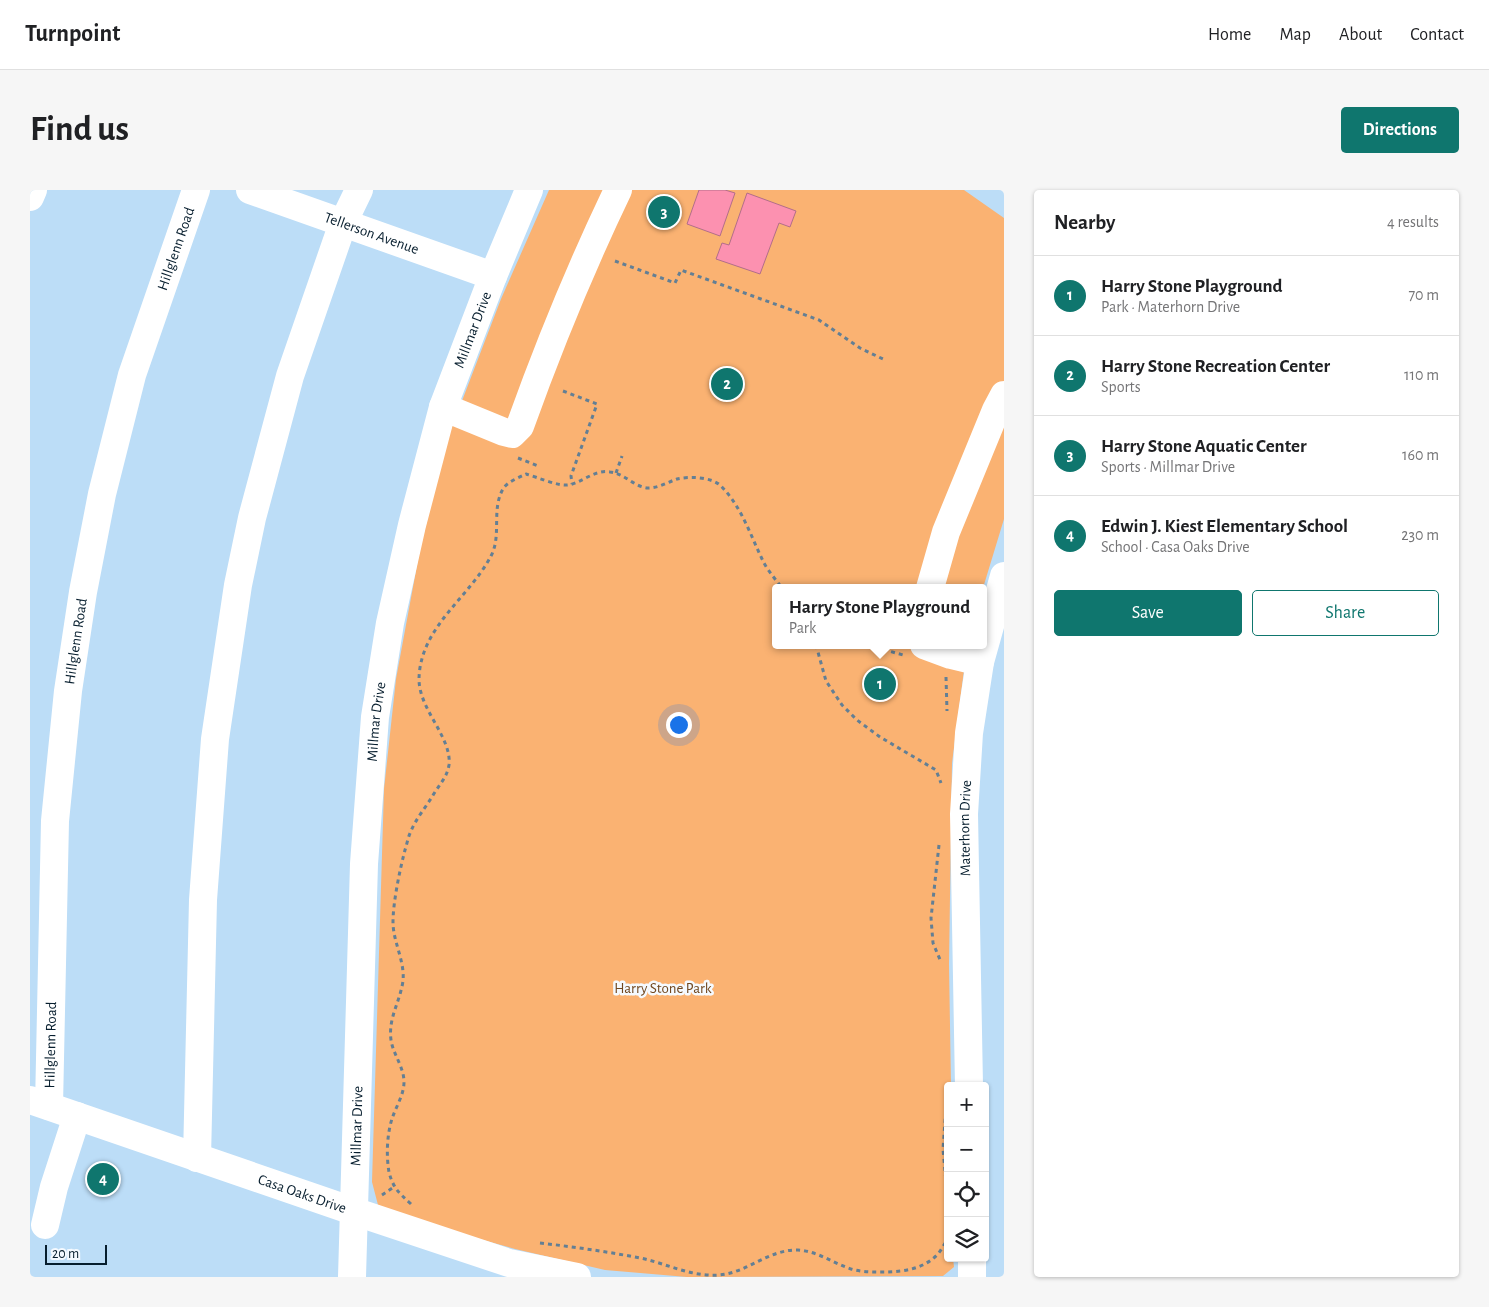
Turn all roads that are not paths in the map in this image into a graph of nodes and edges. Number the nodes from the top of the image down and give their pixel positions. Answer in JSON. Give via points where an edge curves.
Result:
{"nodes":[{"id":1,"x":33,"y":190,"type":"edge"},
{"id":2,"x":196,"y":190,"type":"edge"},
{"id":3,"x":250,"y":190,"type":"edge"},
{"id":4,"x":359,"y":190,"type":"edge"},
{"id":5,"x":529,"y":190,"type":"edge"},
{"id":6,"x":618,"y":190,"type":"edge"},
{"id":7,"x":30,"y":197,"type":"edge"},
{"id":8,"x":343,"y":223,"type":"junction"},
{"id":9,"x":493,"y":276,"type":"junction"},
{"id":10,"x":1004,"y":395,"type":"edge"},
{"id":11,"x":454,"y":412,"type":"junction"},
{"id":12,"x":1004,"y":576,"type":"edge"},
{"id":13,"x":931,"y":584,"type":"edge"},
{"id":14,"x":987,"y":637,"type":"edge"},
{"id":15,"x":984,"y":649,"type":"edge"},
{"id":16,"x":914,"y":650,"type":"edge"},
{"id":17,"x":980,"y":662,"type":"junction"},
{"id":18,"x":958,"y":1082,"type":"edge"},
{"id":19,"x":40,"y":1103,"type":"edge"},
{"id":20,"x":77,"y":1116,"type":"junction"},
{"id":21,"x":197,"y":1158,"type":"junction"},
{"id":22,"x":353,"y":1212,"type":"junction"},
{"id":23,"x":45,"y":1225,"type":"dead end"},
{"id":24,"x":972,"y":1262,"type":"edge"},
{"id":25,"x":509,"y":1270,"type":"edge"},
{"id":26,"x":352,"y":1277,"type":"edge"},
{"id":27,"x":577,"y":1277,"type":"edge"},
{"id":28,"x":972,"y":1277,"type":"edge"}],
"edges":[{"from":1,"to":7,"type":"street"},
{"from":2,"to":19,"type":"street","name":"Hillglenn Road","via":[[132,375],[102,494],[83,592],[68,691],[55,821]]},
{"from":3,"to":8,"type":"street","name":"Tellerson Avenue"},
{"from":4,"to":8,"type":"street"},
{"from":5,"to":9,"type":"street","name":"Millmar Drive"},
{"from":6,"to":11,"type":"street","via":[[563,312],[520,426],[512,434]]},
{"from":8,"to":9,"type":"street","name":"Tellerson Avenue"},
{"from":8,"to":21,"type":"street","via":[[290,376],[252,518],[226,653],[215,738],[203,900]]},
{"from":9,"to":11,"type":"street","name":"Millmar Drive"},
{"from":10,"to":13,"type":"street","via":[[946,532]]},
{"from":11,"to":22,"type":"street","name":"Millmar Drive","via":[[412,525],[390,623],[375,718],[364,864]]},
{"from":12,"to":14,"type":"street","name":"Materhorn Drive"},
{"from":15,"to":17,"type":"street","name":"Materhorn Drive"},
{"from":16,"to":17,"type":"street"},
{"from":17,"to":18,"type":"street","name":"Materhorn Drive","via":[[969,732],[964,814]]},
{"from":19,"to":20,"type":"street","name":"Casa Oaks Drive"},
{"from":20,"to":21,"type":"street","name":"Casa Oaks Drive"},
{"from":20,"to":23,"type":"street"},
{"from":21,"to":22,"type":"street","name":"Casa Oaks Drive"},
{"from":22,"to":25,"type":"street","name":"Casa Oaks Drive"},
{"from":22,"to":26,"type":"street","name":"Millmar Drive"},
{"from":24,"to":28,"type":"street"},
{"from":25,"to":27,"type":"street","name":"Casa Oaks Drive"}]}
